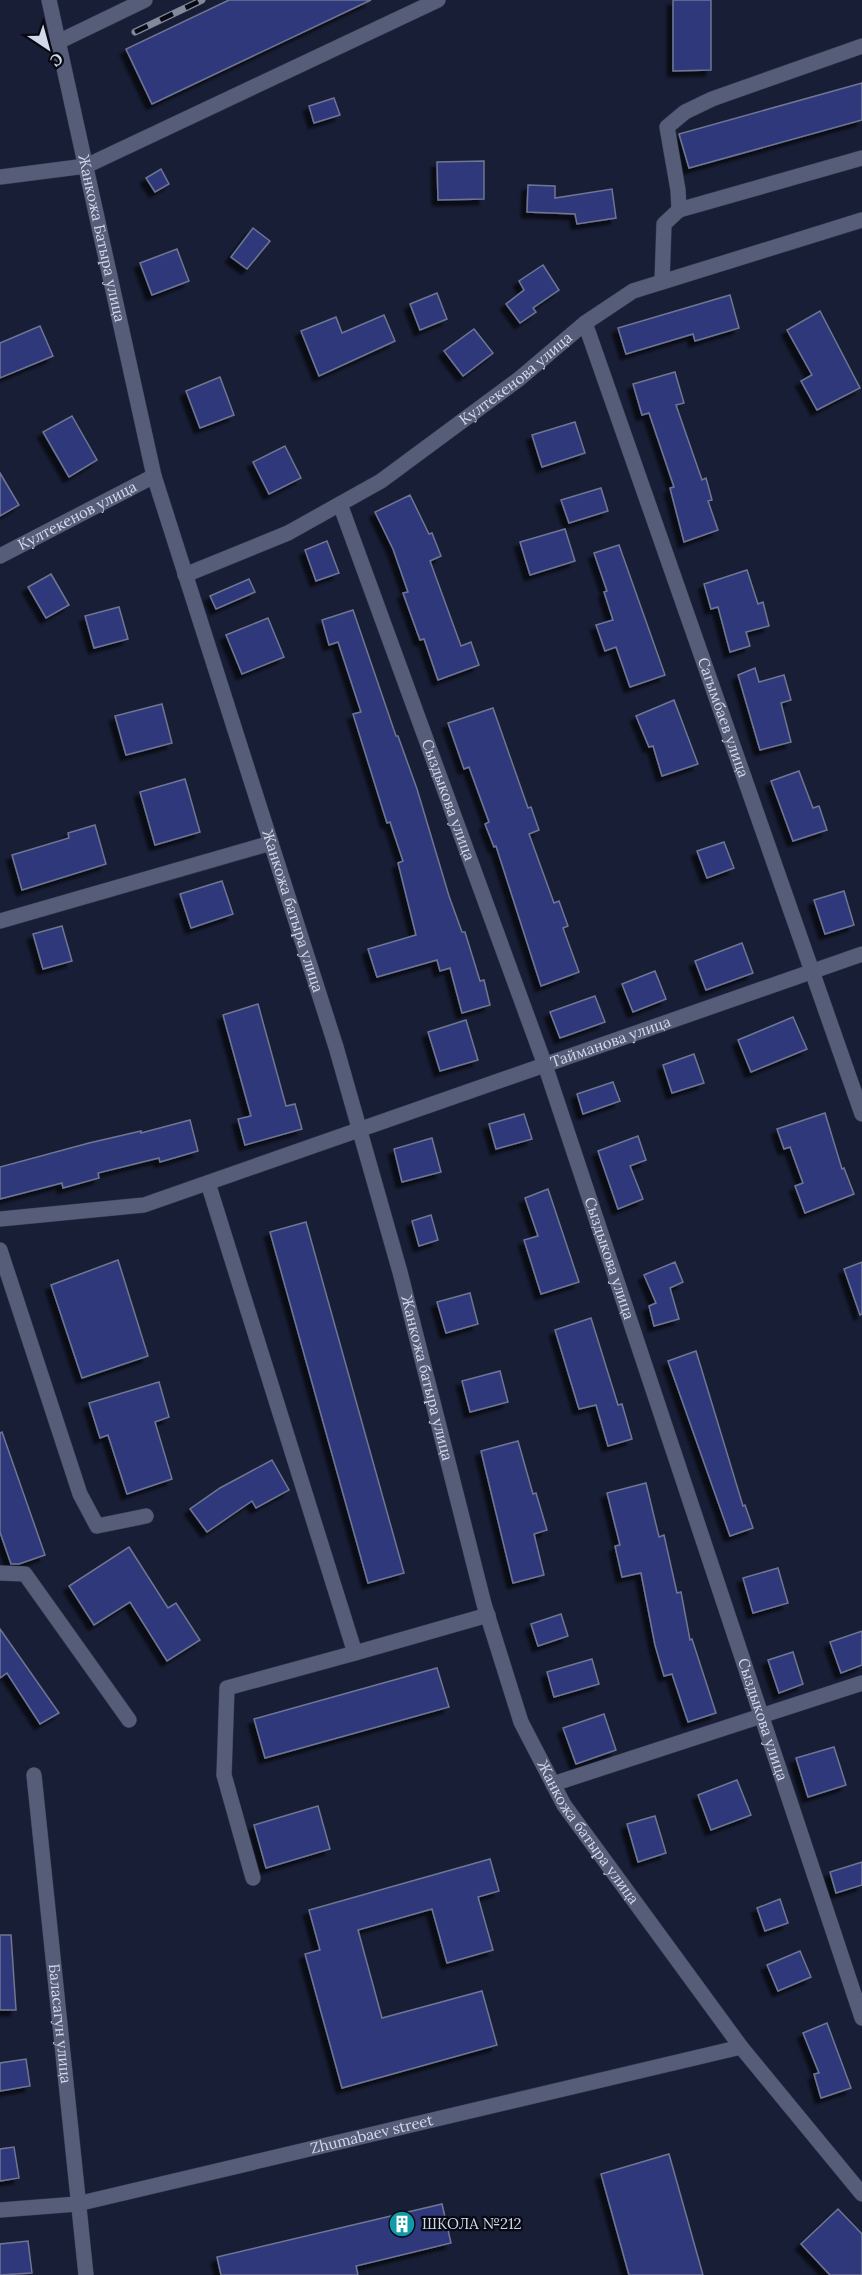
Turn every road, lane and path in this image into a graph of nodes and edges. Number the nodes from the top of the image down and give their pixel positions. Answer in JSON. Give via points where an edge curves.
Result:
{"nodes":[{"id":1,"x":49,"y":0,"type":"edge"},
{"id":2,"x":145,"y":0,"type":"edge"},
{"id":3,"x":438,"y":0,"type":"edge"},
{"id":4,"x":58,"y":42,"type":"junction"},
{"id":5,"x":862,"y":46,"type":"edge"},
{"id":6,"x":862,"y":158,"type":"edge"},
{"id":7,"x":86,"y":166,"type":"junction"},
{"id":8,"x":0,"y":177,"type":"edge"},
{"id":9,"x":679,"y":210,"type":"junction"},
{"id":10,"x":862,"y":220,"type":"edge"},
{"id":11,"x":662,"y":282,"type":"junction"},
{"id":12,"x":585,"y":323,"type":"junction"},
{"id":13,"x":154,"y":476,"type":"junction"},
{"id":14,"x":340,"y":504,"type":"junction"},
{"id":15,"x":0,"y":556,"type":"edge"},
{"id":16,"x":185,"y":574,"type":"junction"},
{"id":17,"x":271,"y":843,"type":"junction"},
{"id":18,"x":0,"y":921,"type":"edge"},
{"id":19,"x":862,"y":954,"type":"edge"},
{"id":20,"x":813,"y":972,"type":"junction"},
{"id":21,"x":545,"y":1065,"type":"junction"},
{"id":22,"x":862,"y":1114,"type":"edge"},
{"id":23,"x":360,"y":1129,"type":"junction"},
{"id":24,"x":208,"y":1183,"type":"junction"},
{"id":25,"x":0,"y":1219,"type":"edge"},
{"id":26,"x":0,"y":1250,"type":"edge"},
{"id":27,"x":146,"y":1516,"type":"dead end"},
{"id":28,"x":0,"y":1573,"type":"edge"},
{"id":29,"x":488,"y":1615,"type":"junction"},
{"id":30,"x":355,"y":1653,"type":"junction"},
{"id":31,"x":862,"y":1683,"type":"edge"},
{"id":32,"x":761,"y":1716,"type":"junction"},
{"id":33,"x":129,"y":1720,"type":"dead end"},
{"id":34,"x":34,"y":1775,"type":"dead end"},
{"id":35,"x":553,"y":1784,"type":"junction"},
{"id":36,"x":253,"y":1878,"type":"dead end"},
{"id":37,"x":862,"y":2018,"type":"edge"},
{"id":38,"x":741,"y":2047,"type":"junction"},
{"id":39,"x":862,"y":2194,"type":"edge"},
{"id":40,"x":77,"y":2204,"type":"junction"},
{"id":41,"x":0,"y":2210,"type":"edge"},
{"id":42,"x":86,"y":2275,"type":"edge"}],
"edges":[{"from":1,"to":4,"type":"street","name":"Жанкожа Батыра улица"},
{"from":2,"to":4,"type":"street"},
{"from":3,"to":7,"type":"street"},
{"from":4,"to":7,"type":"street","name":"Жанкожа Батыра улица"},
{"from":5,"to":9,"type":"street","via":[[712,99],[685,112],[667,127]]},
{"from":6,"to":9,"type":"street"},
{"from":7,"to":8,"type":"street"},
{"from":7,"to":13,"type":"street","name":"Жанкожа Батыра улица"},
{"from":9,"to":11,"type":"street","via":[[664,224]]},
{"from":10,"to":11,"type":"street","name":"Култекенова улица"},
{"from":11,"to":12,"type":"street","name":"Култекенова улица","via":[[633,291]]},
{"from":12,"to":14,"type":"street","name":"Култекенова улица","via":[[519,380],[381,481]]},
{"from":12,"to":20,"type":"street","name":"Сагымбаев улица"},
{"from":13,"to":15,"type":"street","name":"Култекенов улица"},
{"from":13,"to":16,"type":"street","name":"Жанкожа батыра улица"},
{"from":14,"to":16,"type":"street","name":"Култекенова улица","via":[[288,532]]},
{"from":14,"to":21,"type":"street","name":"Сыздыкова улица"},
{"from":16,"to":17,"type":"street","name":"Жанкожа батыра улица"},
{"from":17,"to":18,"type":"street"},
{"from":17,"to":23,"type":"street","name":"Жанкожа батыра улица"},
{"from":19,"to":20,"type":"street","name":"Тайманова улица"},
{"from":20,"to":21,"type":"street","name":"Тайманова улица"},
{"from":20,"to":22,"type":"street","name":"Сагымбаев улица"},
{"from":21,"to":23,"type":"street","name":"Тайманова улица"},
{"from":21,"to":32,"type":"street","name":"Сыздыкова улица"},
{"from":23,"to":24,"type":"street","name":"Тайманова улица"},
{"from":23,"to":29,"type":"street","name":"Жанкожа батыра улица"},
{"from":24,"to":25,"type":"street","name":"Тайманова улица","via":[[144,1205]]},
{"from":24,"to":30,"type":"street"},
{"from":26,"to":27,"type":"street","via":[[80,1494],[97,1526]]},
{"from":28,"to":33,"type":"street","via":[[25,1575]]},
{"from":29,"to":30,"type":"street"},
{"from":29,"to":35,"type":"street","name":"Жанкожа батыра улица","via":[[521,1722]]},
{"from":30,"to":36,"type":"street","via":[[226,1688],[224,1775]]},
{"from":31,"to":32,"type":"street"},
{"from":32,"to":35,"type":"street"},
{"from":32,"to":37,"type":"street","name":"Сыздыкова улица"},
{"from":34,"to":40,"type":"street","name":"Баласагун улица"},
{"from":35,"to":38,"type":"street","name":"Жанкожа батыра улица","via":[[564,1805]]},
{"from":38,"to":39,"type":"street","name":"Жанкожа батыра улица"},
{"from":38,"to":40,"type":"street","name":"Zhumabaev street"},
{"from":40,"to":41,"type":"street","name":"Zhumabaev street"},
{"from":40,"to":42,"type":"street","name":"Баласагун улица"}]}
